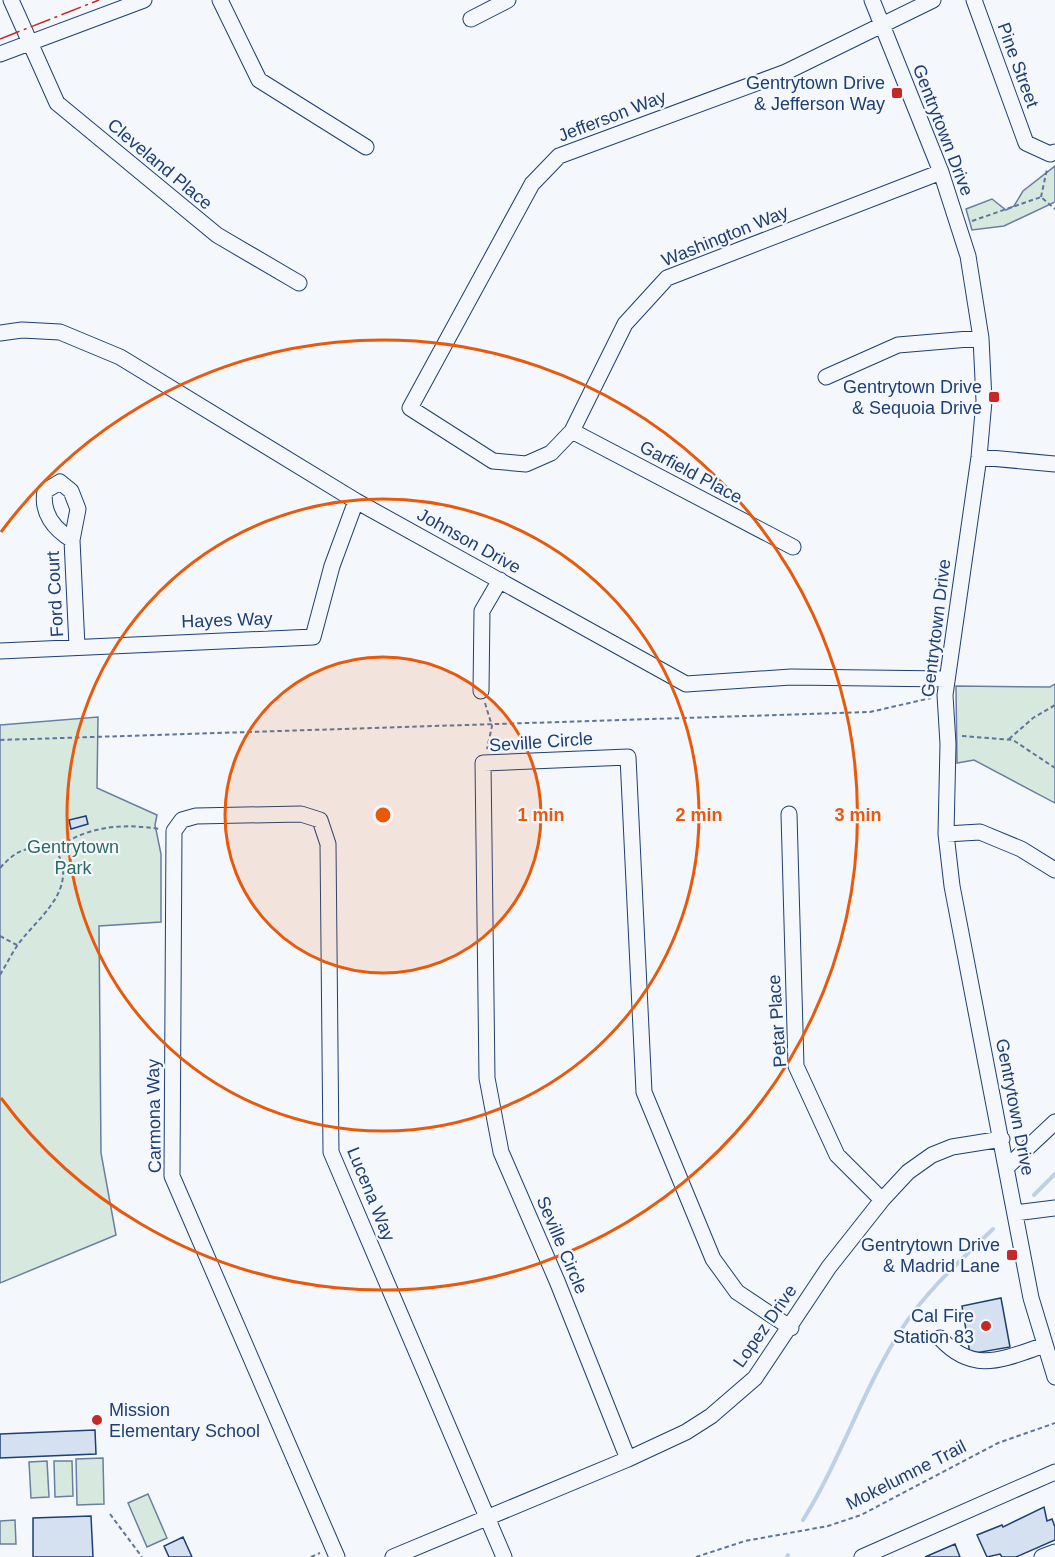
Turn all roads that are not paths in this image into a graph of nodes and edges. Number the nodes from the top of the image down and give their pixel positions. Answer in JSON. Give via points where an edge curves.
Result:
{"nodes":[{"id":1,"x":10,"y":0,"type":"edge"},
{"id":2,"x":144,"y":0,"type":"edge"},
{"id":3,"x":220,"y":0,"type":"edge"},
{"id":4,"x":508,"y":0,"type":"edge"},
{"id":5,"x":872,"y":0,"type":"edge"},
{"id":6,"x":933,"y":0,"type":"edge"},
{"id":7,"x":974,"y":0,"type":"edge"},
{"id":8,"x":471,"y":19,"type":"dead end"},
{"id":9,"x":882,"y":26,"type":"junction"},
{"id":10,"x":28,"y":44,"type":"junction"},
{"id":11,"x":0,"y":54,"type":"edge"},
{"id":12,"x":366,"y":147,"type":"dead end"},
{"id":13,"x":1053,"y":153,"type":"edge"},
{"id":14,"x":941,"y":172,"type":"junction"},
{"id":15,"x":299,"y":283,"type":"dead end"},
{"id":16,"x":0,"y":333,"type":"edge"},
{"id":17,"x":981,"y":338,"type":"junction"},
{"id":18,"x":826,"y":377,"type":"dead end"},
{"id":19,"x":410,"y":408,"type":"joint"},
{"id":20,"x":572,"y":432,"type":"junction"},
{"id":21,"x":979,"y":457,"type":"junction"},
{"id":22,"x":1055,"y":464,"type":"edge"},
{"id":23,"x":356,"y":501,"type":"junction"},
{"id":24,"x":72,"y":540,"type":"dead end"},
{"id":25,"x":793,"y":547,"type":"dead end"},
{"id":26,"x":500,"y":580,"type":"junction"},
{"id":27,"x":77,"y":647,"type":"junction"},
{"id":28,"x":0,"y":651,"type":"edge"},
{"id":29,"x":946,"y":687,"type":"junction"},
{"id":30,"x":481,"y":691,"type":"road end"},
{"id":31,"x":789,"y":814,"type":"dead end"},
{"id":32,"x":320,"y":820,"type":"joint"},
{"id":33,"x":946,"y":834,"type":"junction"},
{"id":34,"x":1055,"y":870,"type":"edge"},
{"id":35,"x":1055,"y":1122,"type":"edge"},
{"id":36,"x":1002,"y":1139,"type":"junction"},
{"id":37,"x":1007,"y":1167,"type":"junction"},
{"id":38,"x":882,"y":1200,"type":"junction"},
{"id":39,"x":1055,"y":1208,"type":"edge"},
{"id":40,"x":1015,"y":1213,"type":"junction"},
{"id":41,"x":791,"y":1328,"type":"junction"},
{"id":42,"x":940,"y":1338,"type":"dead end"},
{"id":43,"x":1045,"y":1345,"type":"junction"},
{"id":44,"x":1055,"y":1375,"type":"edge"},
{"id":45,"x":628,"y":1459,"type":"junction"},
{"id":46,"x":1055,"y":1472,"type":"edge"},
{"id":47,"x":486,"y":1518,"type":"junction"},
{"id":48,"x":1055,"y":1552,"type":"edge"},
{"id":49,"x":337,"y":1557,"type":"edge"},
{"id":50,"x":393,"y":1557,"type":"edge"},
{"id":51,"x":504,"y":1557,"type":"edge"},
{"id":52,"x":861,"y":1557,"type":"edge"},
{"id":53,"x":1042,"y":1557,"type":"edge"}],
"edges":[{"from":1,"to":10,"type":"street","name":"Cleveland Place"},
{"from":2,"to":10,"type":"street"},
{"from":3,"to":12,"type":"street","via":[[259,80]]},
{"from":4,"to":8,"type":"street"},
{"from":5,"to":9,"type":"street","name":"Gentrytown Drive"},
{"from":6,"to":9,"type":"street","name":"Jefferson Way"},
{"from":7,"to":13,"type":"street","name":"Pine Street","via":[[1026,143]]},
{"from":9,"to":14,"type":"street","name":"Gentrytown Drive"},
{"from":9,"to":19,"type":"street","name":"Jefferson Way","via":[[786,72],[559,156],[532,184]]},
{"from":10,"to":11,"type":"street"},
{"from":10,"to":15,"type":"street","name":"Cleveland Place","via":[[57,103],[216,236]]},
{"from":14,"to":17,"type":"street","name":"Gentrytown Drive","via":[[968,256]]},
{"from":14,"to":20,"type":"street","name":"Washington Way","via":[[667,278],[625,324]]},
{"from":16,"to":23,"type":"street","name":"Johnson Drive","via":[[41,330],[77,337],[120,357]]},
{"from":17,"to":18,"type":"street","via":[[898,345]]},
{"from":17,"to":21,"type":"street","name":"Gentrytown Drive","via":[[984,401]]},
{"from":19,"to":20,"type":"street","name":"Washington Way","via":[[493,460],[526,464],[551,453]]},
{"from":20,"to":25,"type":"street","name":"Garfield Place"},
{"from":21,"to":22,"type":"street"},
{"from":21,"to":29,"type":"street","name":"Gentrytown Drive"},
{"from":23,"to":26,"type":"street","name":"Johnson Drive"},
{"from":23,"to":27,"type":"street","name":"Hayes Way","via":[[332,566],[313,637]]},
{"from":24,"to":27,"type":"street","name":"Ford Court"},
{"from":26,"to":29,"type":"street","name":"Johnson Drive","via":[[686,684],[791,677]]},
{"from":26,"to":30,"type":"street","via":[[482,611]]},
{"from":27,"to":28,"type":"street","name":"Hayes Way"},
{"from":29,"to":33,"type":"street","name":"Gentrytown Drive"},
{"from":31,"to":38,"type":"street","name":"Petar Place","via":[[796,1066],[837,1155]]},
{"from":32,"to":47,"type":"street","name":"Lucena Way","via":[[328,844],[331,1152]]},
{"from":32,"to":49,"type":"street","name":"Carmona Way","via":[[301,814],[196,816],[182,820],[174,831],[172,1176]]},
{"from":33,"to":34,"type":"street","via":[[980,832],[1021,849]]},
{"from":33,"to":36,"type":"street","name":"Gentrytown Drive","via":[[952,886]]},
{"from":35,"to":37,"type":"street"},
{"from":36,"to":37,"type":"street","name":"Gentrytown Drive"},
{"from":36,"to":38,"type":"street","name":"Lopez Drive","via":[[952,1147],[932,1155],[917,1164]]},
{"from":37,"to":40,"type":"street","name":"Gentrytown Drive"},
{"from":38,"to":41,"type":"street","name":"Lopez Drive","via":[[830,1267]]},
{"from":39,"to":40,"type":"street"},
{"from":40,"to":43,"type":"street","name":"Gentrytown Drive","via":[[1031,1298]]},
{"from":41,"to":45,"type":"street","name":"Lopez Drive","via":[[755,1378],[711,1416]]},
{"from":41,"to":45,"type":"street","name":"Seville Circle","via":[[738,1292],[713,1259],[644,1092],[628,757],[483,763],[487,1078],[501,1152]]},
{"from":42,"to":43,"type":"street","via":[[955,1353],[977,1362]]},
{"from":43,"to":44,"type":"street","name":"Gentrytown Drive"},
{"from":45,"to":47,"type":"street","name":"Lopez Drive"},
{"from":46,"to":52,"type":"street"},
{"from":47,"to":50,"type":"street","name":"Lopez Drive"},
{"from":47,"to":51,"type":"street","name":"Lucena Way"},
{"from":48,"to":53,"type":"street"}]}
